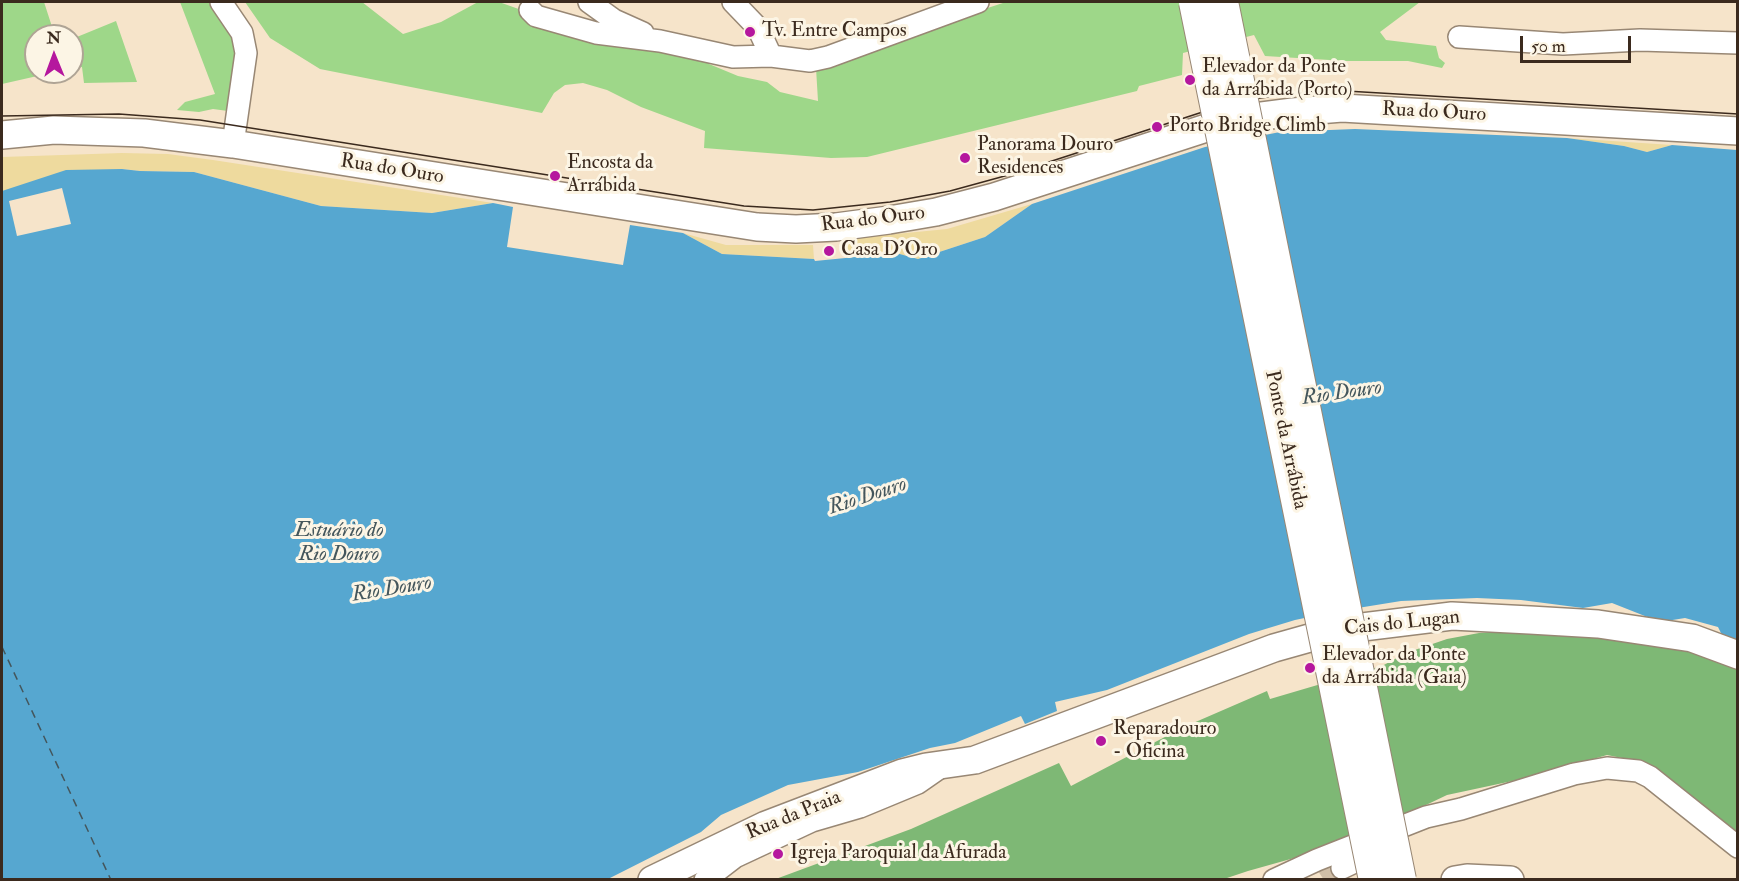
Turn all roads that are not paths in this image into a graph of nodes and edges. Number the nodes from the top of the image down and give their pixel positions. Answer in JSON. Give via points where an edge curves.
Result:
{"nodes":[{"id":1,"x":221,"y":2,"type":"edge"},
{"id":2,"x":589,"y":2,"type":"edge"},
{"id":3,"x":733,"y":2,"type":"edge"},
{"id":4,"x":978,"y":2,"type":"edge"},
{"id":5,"x":1195,"y":2,"type":"edge"},
{"id":6,"x":1222,"y":2,"type":"edge"},
{"id":7,"x":530,"y":10,"type":"dead end"},
{"id":8,"x":1703,"y":31,"type":"dead end"},
{"id":9,"x":1737,"y":34,"type":"edge"},
{"id":10,"x":1459,"y":37,"type":"dead end"},
{"id":11,"x":660,"y":41,"type":"junction"},
{"id":12,"x":1737,"y":43,"type":"edge"},
{"id":13,"x":771,"y":56,"type":"junction"},
{"id":14,"x":1737,"y":131,"type":"edge"},
{"id":15,"x":2,"y":135,"type":"edge"},
{"id":16,"x":233,"y":144,"type":"junction"},
{"id":17,"x":1737,"y":655,"type":"edge"},
{"id":18,"x":941,"y":766,"type":"junction"},
{"id":19,"x":1461,"y":809,"type":"junction"},
{"id":20,"x":1737,"y":847,"type":"edge"},
{"id":21,"x":1341,"y":868,"type":"tunnel mouth"},
{"id":22,"x":652,"y":879,"type":"edge"},
{"id":23,"x":705,"y":879,"type":"edge"},
{"id":24,"x":1274,"y":879,"type":"edge"},
{"id":25,"x":1375,"y":879,"type":"edge"},
{"id":26,"x":1400,"y":879,"type":"edge"},
{"id":27,"x":1455,"y":879,"type":"edge"},
{"id":28,"x":1510,"y":879,"type":"edge"}],
"edges":[{"from":1,"to":16,"type":"street","via":[[242,33],[246,53]]},
{"from":2,"to":11,"type":"street","via":[[614,20]]},
{"from":3,"to":13,"type":"street","via":[[758,28]]},
{"from":4,"to":13,"type":"street","via":[[828,57],[810,61]]},
{"from":5,"to":25,"type":"highway","name":"Ponte da Arrábida","bridge":true},
{"from":6,"to":26,"type":"highway","name":"Ponte da Arrábida","bridge":true},
{"from":7,"to":11,"type":"street","via":[[536,16],[596,33]]},
{"from":8,"to":9,"type":"street"},
{"from":10,"to":12,"type":"street","via":[[1563,44],[1640,40]]},
{"from":11,"to":13,"type":"street","via":[[733,57]]},
{"from":14,"to":16,"type":"main road","name":"Rua do Ouro","via":[[1342,108],[1293,112],[1231,120],[1024,188],[936,212],[836,227],[796,228],[757,227]]},
{"from":15,"to":16,"type":"main road","name":"Rua do Ouro","via":[[54,130],[144,133]]},
{"from":17,"to":18,"type":"main road","name":"Cais do Lugan","via":[[1692,638],[1598,624],[1452,616],[1369,625],[1274,648],[975,760]]},
{"from":18,"to":22,"type":"main road","name":"Rua da Praia","via":[[902,773],[766,825]]},
{"from":18,"to":23,"type":"street","via":[[918,783],[860,807],[812,821],[735,857]]},
{"from":19,"to":20,"type":"street","via":[[1574,774],[1625,769],[1650,777]]},
{"from":19,"to":21,"type":"street","via":[[1430,828]]},
{"from":19,"to":24,"type":"street","via":[[1426,816]]},
{"from":27,"to":28,"type":"main road"}]}
